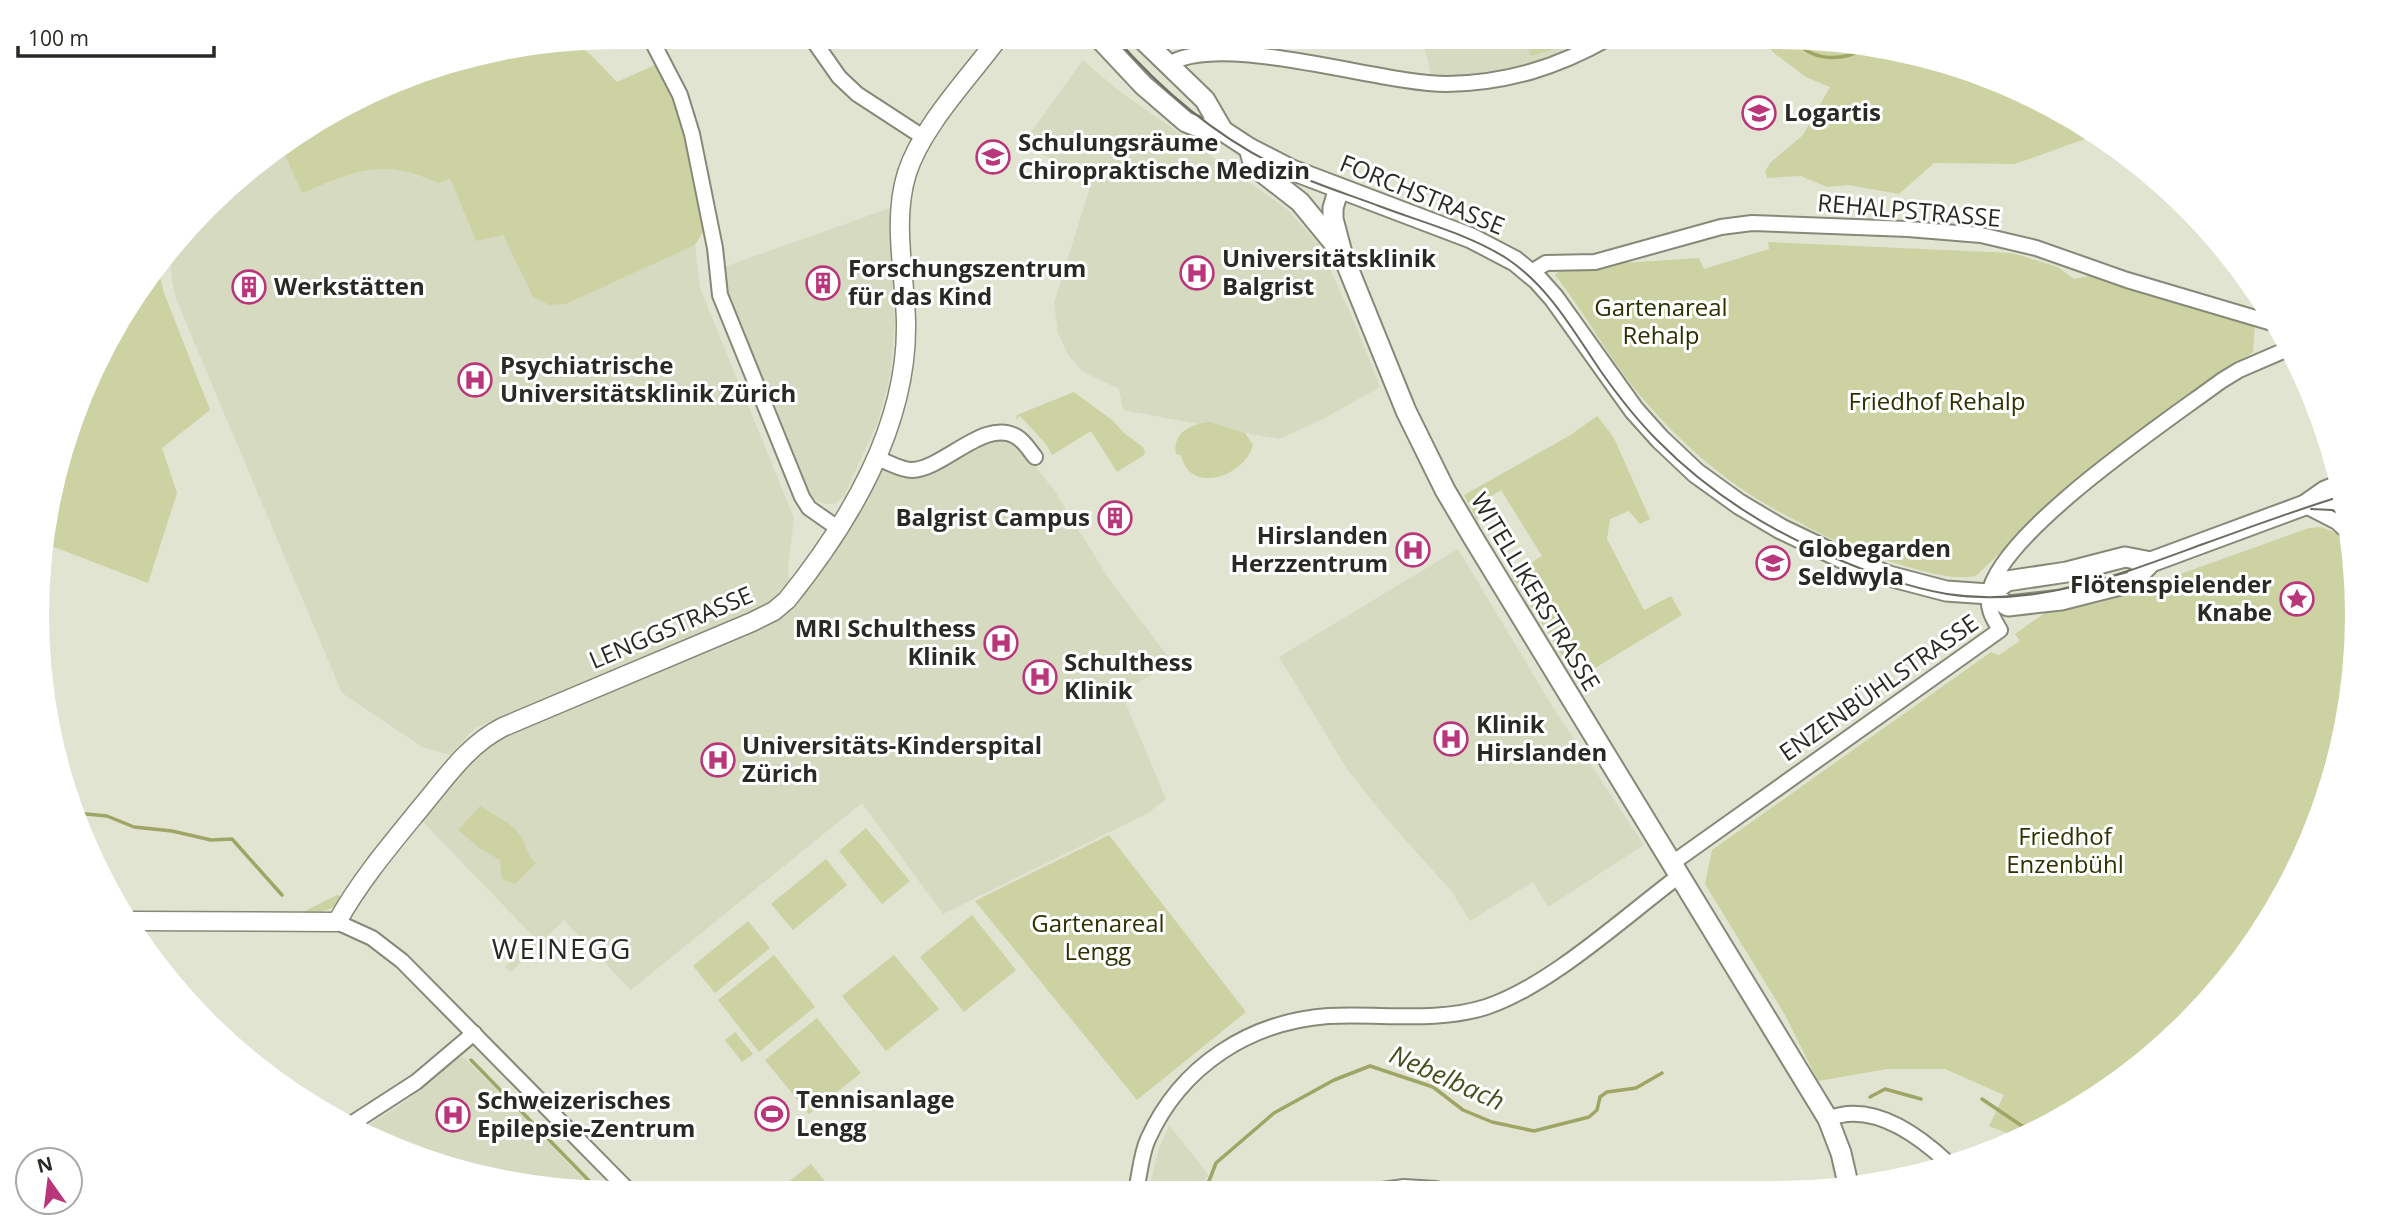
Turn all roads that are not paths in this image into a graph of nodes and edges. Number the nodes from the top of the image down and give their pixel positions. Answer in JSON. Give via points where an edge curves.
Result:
{"nodes":[{"id":1,"x":656,"y":49,"type":"edge"},
{"id":2,"x":819,"y":49,"type":"edge"},
{"id":3,"x":990,"y":49,"type":"edge"},
{"id":4,"x":1109,"y":49,"type":"edge"},
{"id":5,"x":1152,"y":49,"type":"edge"},
{"id":6,"x":1590,"y":49,"type":"edge"},
{"id":7,"x":1167,"y":65,"type":"junction"},
{"id":8,"x":1223,"y":131,"type":"junction"},
{"id":9,"x":923,"y":137,"type":"junction"},
{"id":10,"x":1249,"y":148,"type":"junction"},
{"id":11,"x":1332,"y":186,"type":"junction"},
{"id":12,"x":1314,"y":218,"type":"junction"},
{"id":13,"x":1342,"y":253,"type":"junction"},
{"id":14,"x":1530,"y":273,"type":"junction"},
{"id":15,"x":2262,"y":320,"type":"edge"},
{"id":16,"x":2280,"y":352,"type":"edge"},
{"id":17,"x":876,"y":457,"type":"junction"},
{"id":18,"x":1035,"y":457,"type":"dead end"},
{"id":19,"x":2330,"y":489,"type":"edge"},
{"id":20,"x":2334,"y":504,"type":"edge"},
{"id":21,"x":2305,"y":505,"type":"junction"},
{"id":22,"x":2337,"y":522,"type":"edge"},
{"id":23,"x":839,"y":529,"type":"junction"},
{"id":24,"x":2151,"y":562,"type":"junction"},
{"id":25,"x":1989,"y":594,"type":"junction"},
{"id":26,"x":1675,"y":870,"type":"junction"},
{"id":27,"x":139,"y":921,"type":"edge"},
{"id":28,"x":337,"y":922,"type":"junction"},
{"id":29,"x":474,"y":1033,"type":"junction"},
{"id":30,"x":358,"y":1119,"type":"edge"},
{"id":31,"x":1828,"y":1119,"type":"junction"},
{"id":32,"x":1941,"y":1157,"type":"edge"},
{"id":33,"x":1847,"y":1177,"type":"edge"},
{"id":34,"x":618,"y":1181,"type":"edge"},
{"id":35,"x":1138,"y":1181,"type":"edge"}],
"edges":[{"from":1,"to":23,"type":"street","via":[[680,95],[691,134],[720,295],[802,497],[808,508]]},
{"from":2,"to":9,"type":"street","via":[[857,94]]},
{"from":3,"to":9,"type":"street","name":"LENGGSTRASSE"},
{"from":4,"to":8,"type":"main road","name":"FORCHSTRASSE","via":[[1183,120]]},
{"from":5,"to":7,"type":"main road","name":"FORCHSTRASSE"},
{"from":6,"to":7,"type":"street","via":[[1546,68],[1501,79],[1446,84],[1226,53],[1192,56]]},
{"from":7,"to":8,"type":"main road","name":"FORCHSTRASSE","via":[[1205,100]]},
{"from":8,"to":10,"type":"main road","name":"FORCHSTRASSE"},
{"from":9,"to":17,"type":"street","name":"LENGGSTRASSE","via":[[905,177],[901,204],[904,360]]},
{"from":10,"to":11,"type":"main road","name":"FORCHSTRASSE"},
{"from":10,"to":12,"type":"main road","name":"WITELLIKERSTRASSE","via":[[1254,166]]},
{"from":11,"to":12,"type":"main road"},
{"from":11,"to":13,"type":"main road","name":"WITELLIKERSTRASSE","via":[[1333,219]]},
{"from":11,"to":14,"type":"main road","name":"FORCHSTRASSE","via":[[1490,246]]},
{"from":12,"to":13,"type":"main road","name":"WITELLIKERSTRASSE"},
{"from":13,"to":26,"type":"main road","name":"WITELLIKERSTRASSE","via":[[1406,411],[1445,490]]},
{"from":14,"to":15,"type":"street","name":"REHALPSTRASSE","via":[[1546,263],[1595,262],[1721,227],[1752,223],[1908,229],[1981,235],[2036,248],[2127,281]]},
{"from":14,"to":25,"type":"main road","name":"FORCHSTRASSE","via":[[1560,306],[1644,423],[1726,496],[1780,529],[1889,576],[1946,591]]},
{"from":16,"to":25,"type":"street","name":"ENZENBÜHLSTRASSE","via":[[2221,381],[2055,507],[2021,541]]},
{"from":17,"to":18,"type":"street","via":[[905,469],[919,469],[985,436],[1003,433],[1018,438]]},
{"from":17,"to":23,"type":"street","name":"LENGGSTRASSE"},
{"from":19,"to":21,"type":"main road","name":"FORCHSTRASSE"},
{"from":20,"to":21,"type":"main road","name":"FORCHSTRASSE"},
{"from":21,"to":22,"type":"street"},
{"from":21,"to":24,"type":"main road","name":"FORCHSTRASSE"},
{"from":23,"to":28,"type":"street","name":"LENGGSTRASSE","via":[[774,611],[483,738],[361,881]]},
{"from":24,"to":25,"type":"main road","name":"FORCHSTRASSE","via":[[2125,557],[2007,581]]},
{"from":24,"to":25,"type":"main road","name":"FORCHSTRASSE","via":[[2132,582],[2072,598],[2008,606]]},
{"from":25,"to":26,"type":"street","name":"ENZENBÜHLSTRASSE","via":[[1990,613],[2000,630]]},
{"from":26,"to":31,"type":"main road","name":"WITELLIKERSTRASSE"},
{"from":26,"to":35,"type":"street","name":"ENZENBÜHLSTRASSE","via":[[1558,968],[1489,1006],[1452,1015],[1326,1016],[1281,1024],[1236,1041],[1202,1065],[1170,1101],[1147,1140]]},
{"from":27,"to":28,"type":"street"},
{"from":28,"to":29,"type":"street","via":[[372,938],[402,961]]},
{"from":29,"to":30,"type":"street","via":[[416,1082]]},
{"from":29,"to":34,"type":"street"},
{"from":31,"to":32,"type":"street","via":[[1869,1115],[1915,1137]]},
{"from":31,"to":33,"type":"main road","name":"WITELLIKERSTRASSE"}]}
